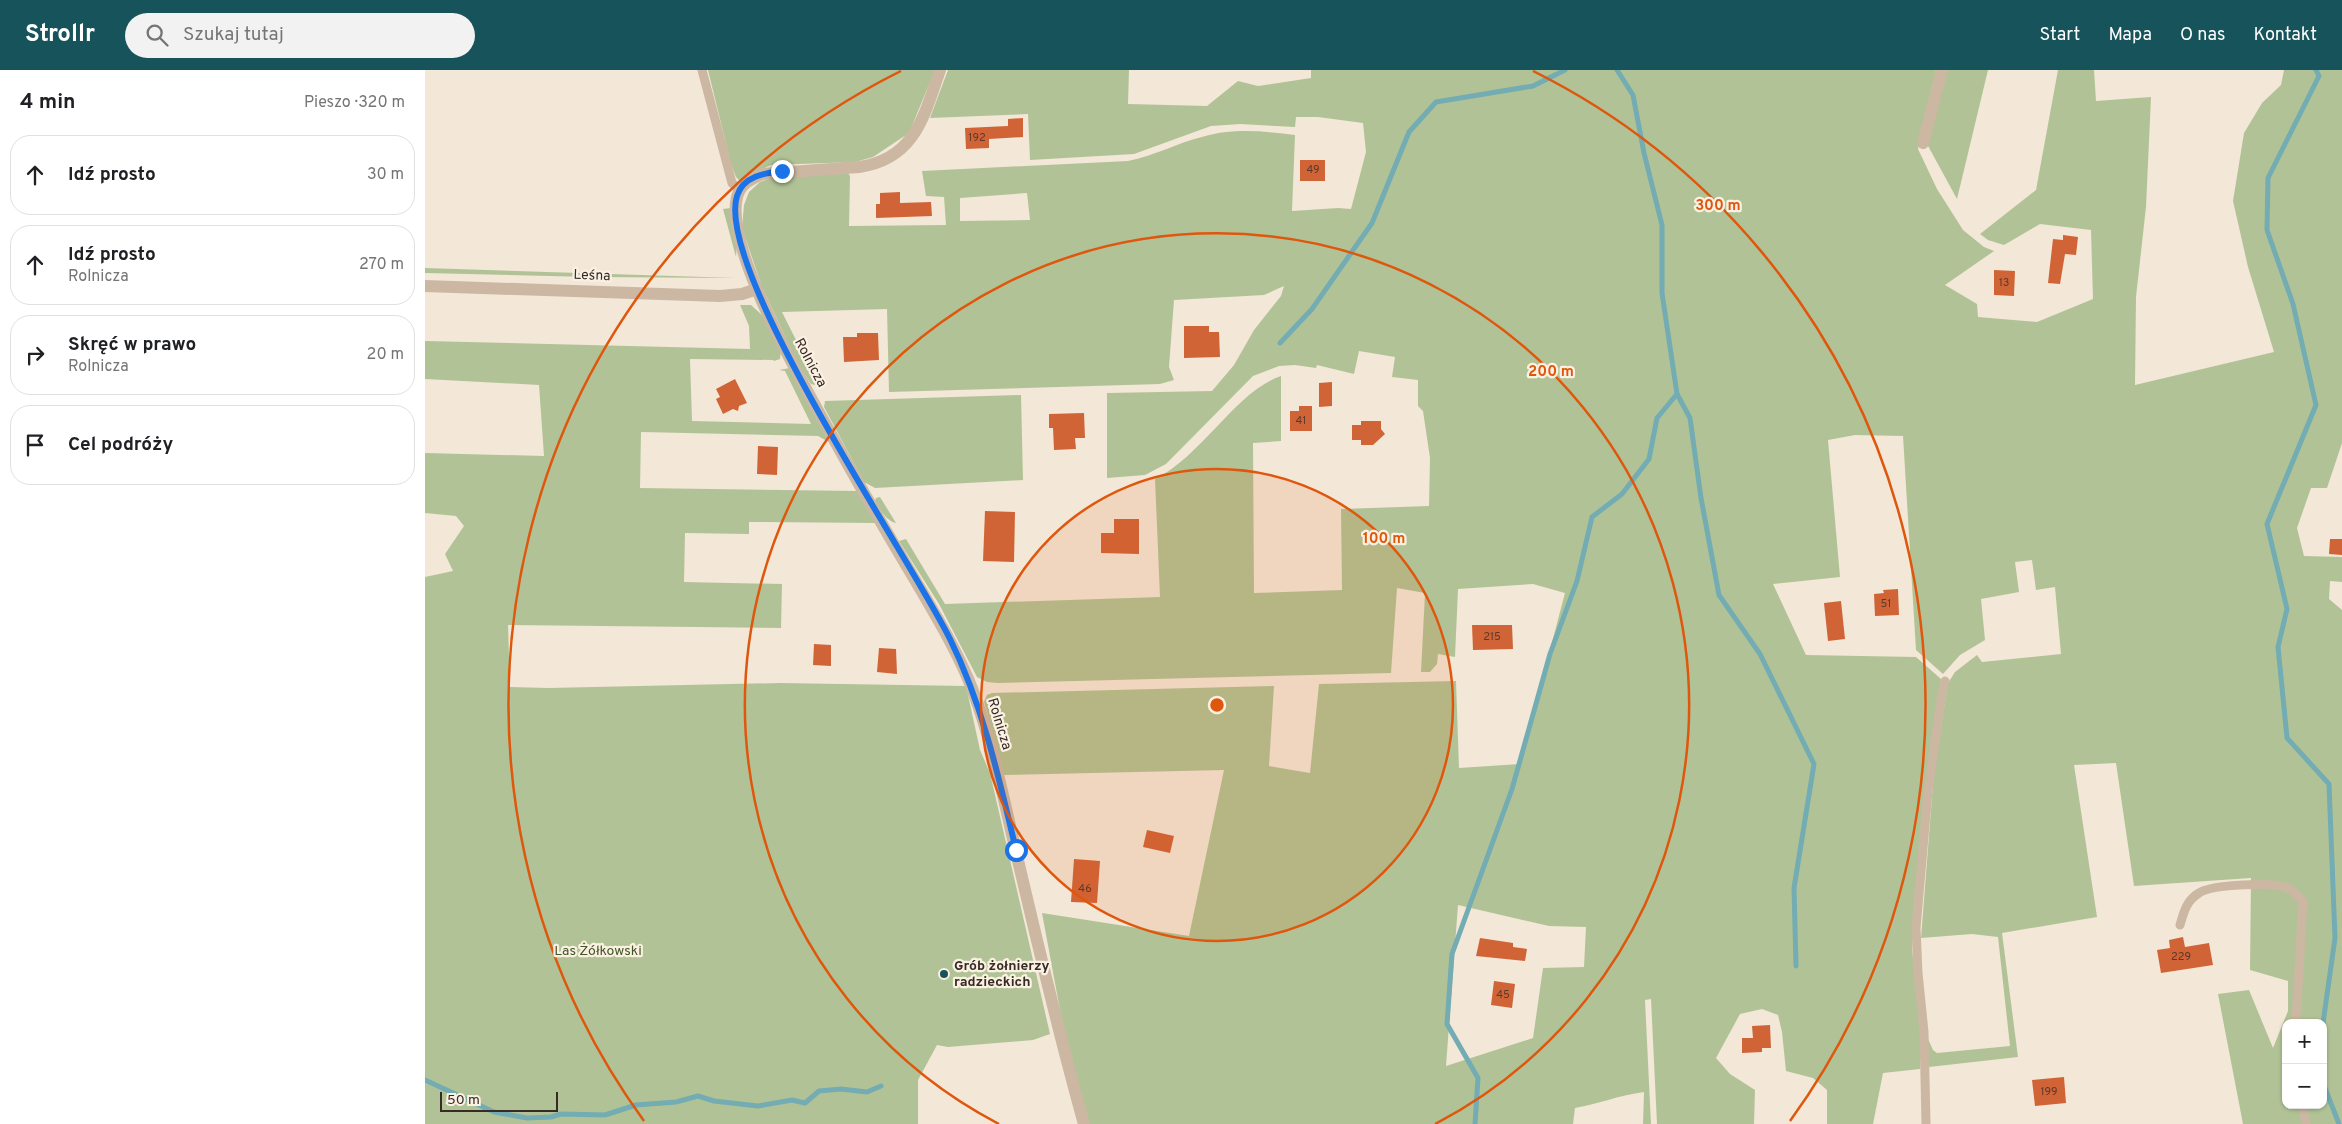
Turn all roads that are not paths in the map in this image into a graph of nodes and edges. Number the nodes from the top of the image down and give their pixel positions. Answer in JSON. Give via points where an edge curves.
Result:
{"nodes":[{"id":1,"x":702,"y":70,"type":"edge"},
{"id":2,"x":941,"y":70,"type":"edge"},
{"id":3,"x":1942,"y":70,"type":"edge"},
{"id":4,"x":1923,"y":143,"type":"dead end"},
{"id":5,"x":740,"y":190,"type":"junction"},
{"id":6,"x":425,"y":286,"type":"edge"},
{"id":7,"x":757,"y":289,"type":"junction"},
{"id":8,"x":1945,"y":681,"type":"dead end"},
{"id":9,"x":2181,"y":925,"type":"dead end"},
{"id":10,"x":2296,"y":1019,"type":"edge"},
{"id":11,"x":2303,"y":1109,"type":"edge"},
{"id":12,"x":1083,"y":1124,"type":"edge"},
{"id":13,"x":1926,"y":1124,"type":"edge"},
{"id":14,"x":2306,"y":1124,"type":"edge"}],
"edges":[{"from":1,"to":5,"type":"lane","via":[[732,183]]},
{"from":2,"to":5,"type":"street","via":[[923,119],[913,137],[896,154],[873,165],[762,174],[748,181]]},
{"from":3,"to":4,"type":"street"},
{"from":5,"to":7,"type":"street","name":"Rolnicza","via":[[736,214],[739,232]]},
{"from":6,"to":7,"type":"street","name":"Leśna","via":[[720,296]]},
{"from":7,"to":12,"type":"street","name":"Rolnicza","via":[[793,364],[864,494],[950,639],[973,691],[998,776]]},
{"from":8,"to":13,"type":"lane","via":[[1928,791],[1917,928]]},
{"from":9,"to":10,"type":"lane","via":[[2185,906],[2200,892],[2220,887],[2275,885],[2290,888],[2303,901]]},
{"from":11,"to":14,"type":"lane"}]}
